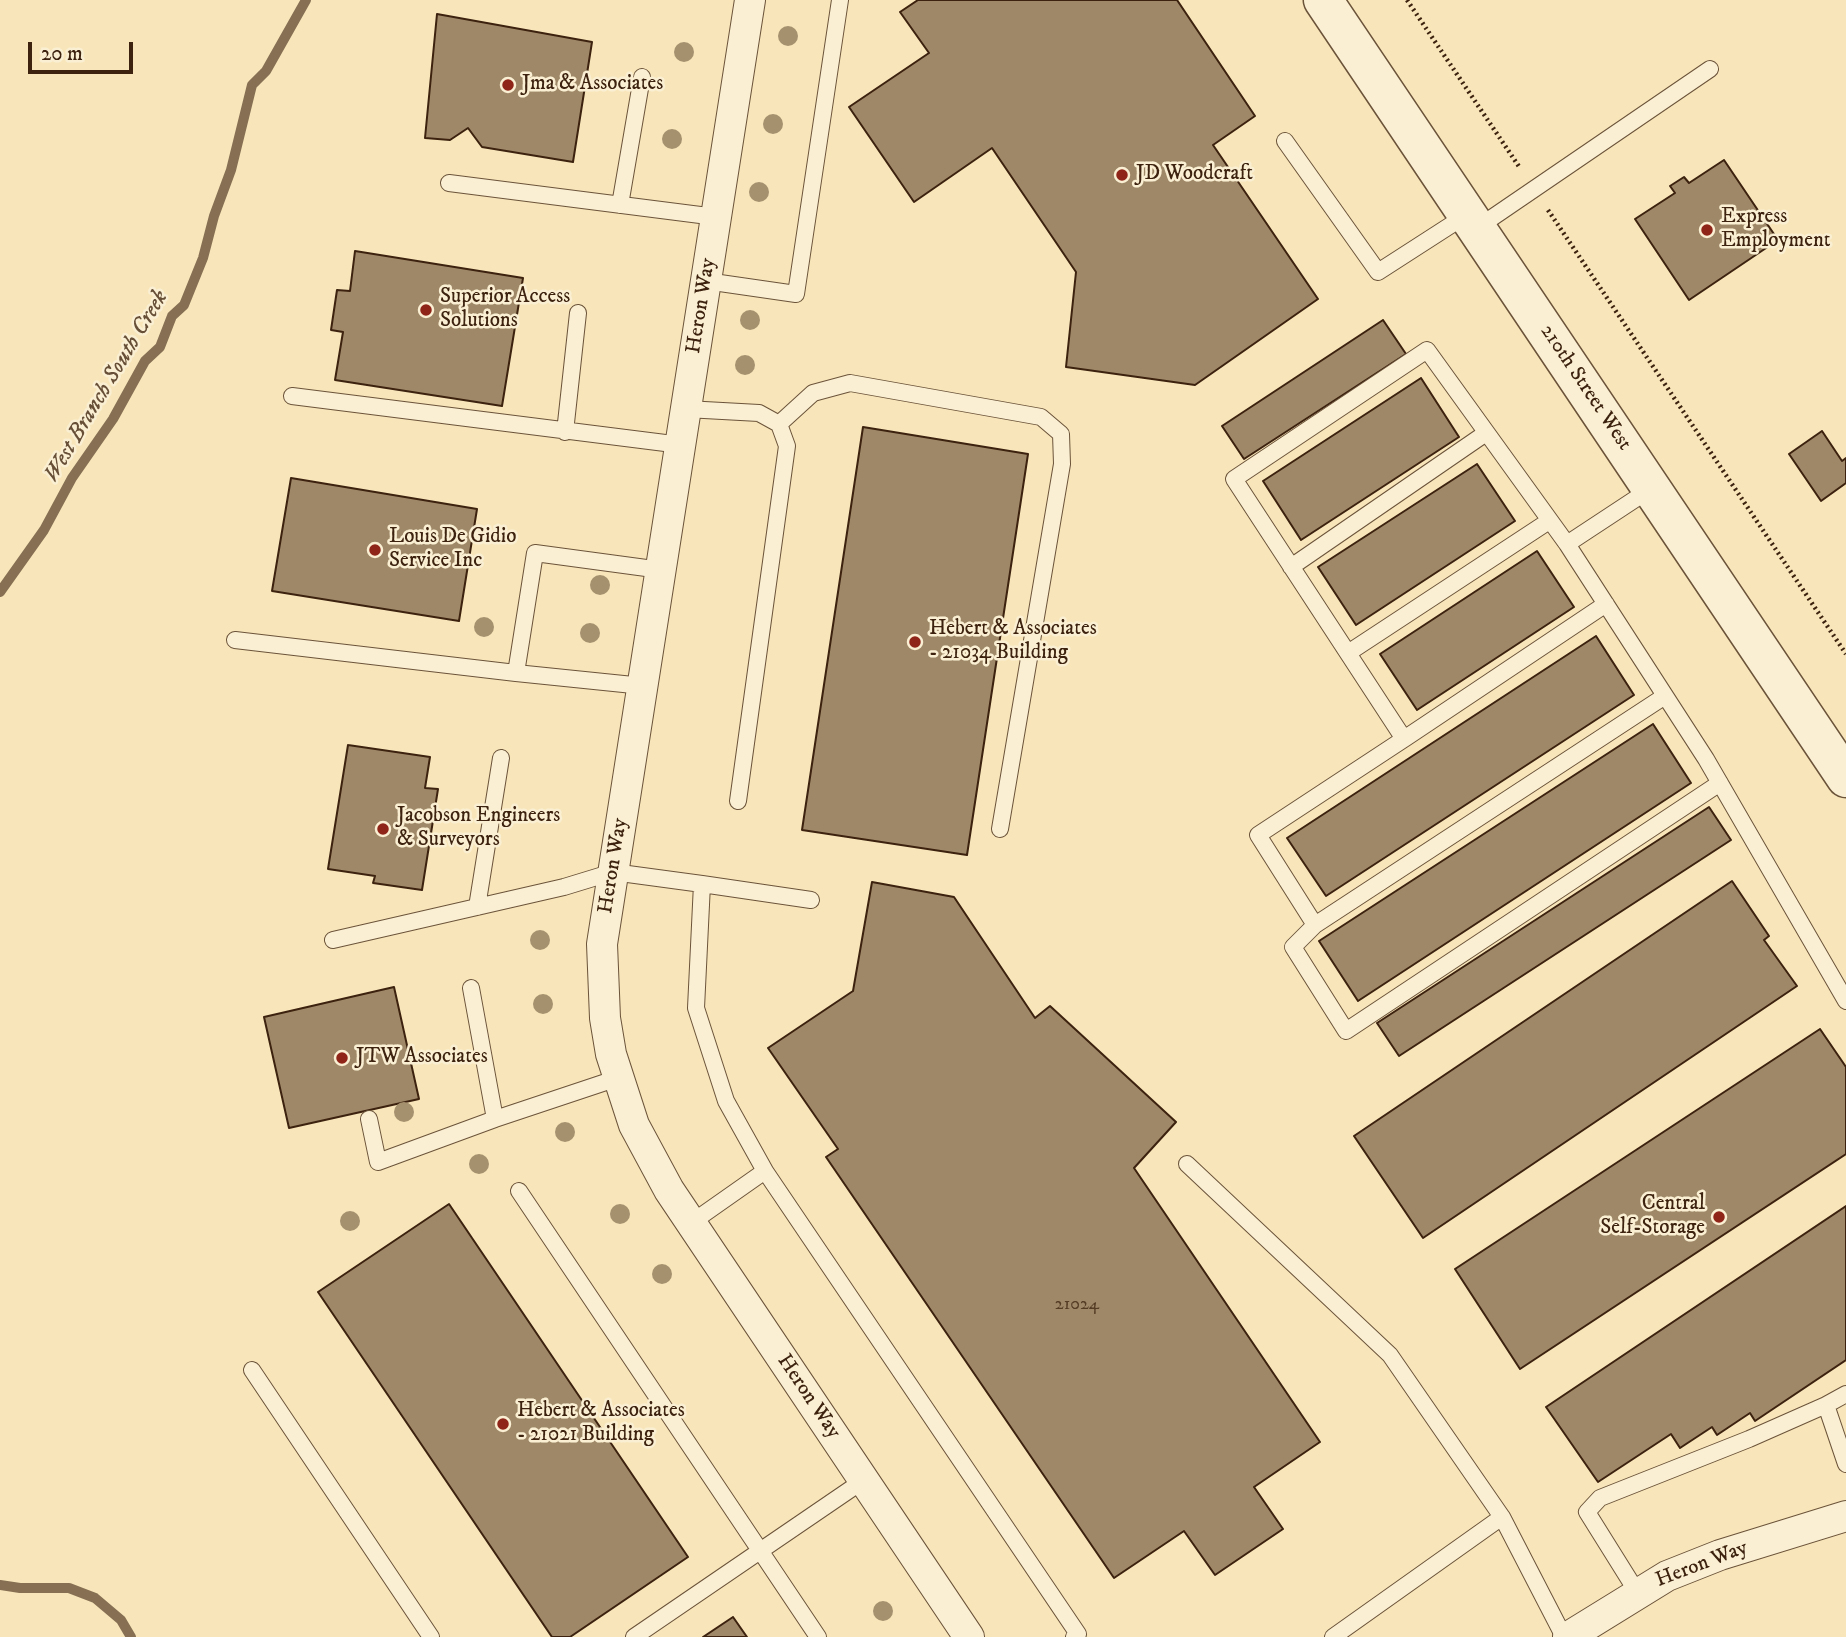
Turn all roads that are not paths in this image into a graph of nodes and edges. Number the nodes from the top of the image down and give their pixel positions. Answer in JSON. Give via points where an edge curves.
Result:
{"nodes":[{"id":1,"x":750,"y":0,"type":"edge"},
{"id":2,"x":840,"y":0,"type":"edge"},
{"id":3,"x":1323,"y":0,"type":"edge"},
{"id":4,"x":1710,"y":69,"type":"dead end"},
{"id":5,"x":642,"y":77,"type":"dead end"},
{"id":6,"x":1285,"y":141,"type":"dead end"},
{"id":7,"x":449,"y":183,"type":"dead end"},
{"id":8,"x":620,"y":205,"type":"junction"},
{"id":9,"x":716,"y":217,"type":"junction"},
{"id":10,"x":1473,"y":221,"type":"junction"},
{"id":11,"x":706,"y":281,"type":"junction"},
{"id":12,"x":578,"y":313,"type":"dead end"},
{"id":13,"x":292,"y":396,"type":"dead end"},
{"id":14,"x":686,"y":409,"type":"junction"},
{"id":15,"x":779,"y":424,"type":"junction"},
{"id":16,"x":565,"y":432,"type":"junction"},
{"id":17,"x":1486,"y":433,"type":"junction"},
{"id":18,"x":681,"y":445,"type":"junction"},
{"id":19,"x":1652,"y":488,"type":"junction"},
{"id":20,"x":1549,"y":521,"type":"junction"},
{"id":21,"x":1567,"y":544,"type":"junction"},
{"id":22,"x":1291,"y":567,"type":"junction"},
{"id":23,"x":661,"y":570,"type":"junction"},
{"id":24,"x":1606,"y":604,"type":"junction"},
{"id":25,"x":236,"y":640,"type":"dead end"},
{"id":26,"x":1348,"y":653,"type":"junction"},
{"id":27,"x":516,"y":673,"type":"junction"},
{"id":28,"x":643,"y":687,"type":"junction"},
{"id":29,"x":1665,"y":696,"type":"junction"},
{"id":30,"x":1404,"y":739,"type":"junction"},
{"id":31,"x":502,"y":758,"type":"dead end"},
{"id":32,"x":1846,"y":778,"type":"edge"},
{"id":33,"x":1720,"y":783,"type":"junction"},
{"id":34,"x":738,"y":801,"type":"dead end"},
{"id":35,"x":1000,"y":829,"type":"dead end"},
{"id":36,"x":613,"y":872,"type":"junction"},
{"id":37,"x":702,"y":884,"type":"junction"},
{"id":38,"x":811,"y":900,"type":"dead end"},
{"id":39,"x":477,"y":907,"type":"junction"},
{"id":40,"x":1315,"y":925,"type":"junction"},
{"id":41,"x":333,"y":940,"type":"dead end"},
{"id":42,"x":471,"y":988,"type":"dead end"},
{"id":43,"x":1846,"y":1001,"type":"edge"},
{"id":44,"x":618,"y":1078,"type":"junction"},
{"id":45,"x":369,"y":1119,"type":"dead end"},
{"id":46,"x":495,"y":1119,"type":"junction"},
{"id":47,"x":1187,"y":1164,"type":"dead end"},
{"id":48,"x":765,"y":1171,"type":"junction"},
{"id":49,"x":519,"y":1191,"type":"dead end"},
{"id":50,"x":691,"y":1223,"type":"junction"},
{"id":51,"x":252,"y":1370,"type":"dead end"},
{"id":52,"x":1846,"y":1394,"type":"edge"},
{"id":53,"x":1826,"y":1405,"type":"junction"},
{"id":54,"x":1846,"y":1464,"type":"edge"},
{"id":55,"x":864,"y":1480,"type":"junction"},
{"id":56,"x":1846,"y":1516,"type":"edge"},
{"id":57,"x":1502,"y":1517,"type":"junction"},
{"id":58,"x":761,"y":1551,"type":"junction"},
{"id":59,"x":1637,"y":1592,"type":"junction"},
{"id":60,"x":1077,"y":1636,"type":"edge"},
{"id":61,"x":431,"y":1637,"type":"edge"},
{"id":62,"x":634,"y":1637,"type":"edge"},
{"id":63,"x":818,"y":1637,"type":"edge"},
{"id":64,"x":969,"y":1637,"type":"edge"},
{"id":65,"x":1333,"y":1637,"type":"edge"},
{"id":66,"x":1566,"y":1637,"type":"edge"}],
"edges":[{"from":1,"to":9,"type":"street","name":"Heron Way"},
{"from":2,"to":11,"type":"lane","via":[[796,294]]},
{"from":3,"to":10,"type":"street","name":"210th Street West"},
{"from":4,"to":10,"type":"lane","via":[[1534,189]]},
{"from":5,"to":8,"type":"lane"},
{"from":6,"to":10,"type":"lane","via":[[1378,272]]},
{"from":7,"to":8,"type":"lane"},
{"from":8,"to":9,"type":"lane"},
{"from":9,"to":11,"type":"street","name":"Heron Way"},
{"from":10,"to":19,"type":"street","name":"210th Street West"},
{"from":11,"to":14,"type":"street","name":"Heron Way"},
{"from":12,"to":16,"type":"lane"},
{"from":13,"to":16,"type":"lane"},
{"from":14,"to":15,"type":"lane","via":[[759,413]]},
{"from":14,"to":18,"type":"street","name":"Heron Way"},
{"from":15,"to":34,"type":"lane","via":[[787,446],[787,465]]},
{"from":15,"to":35,"type":"lane","via":[[813,393],[850,383],[1041,417],[1061,434],[1062,464]]},
{"from":16,"to":18,"type":"lane"},
{"from":17,"to":20,"type":"lane"},
{"from":17,"to":22,"type":"lane"},
{"from":17,"to":22,"type":"lane","via":[[1427,350],[1234,479]]},
{"from":18,"to":23,"type":"street","name":"Heron Way"},
{"from":19,"to":21,"type":"lane"},
{"from":19,"to":32,"type":"street","name":"210th Street West"},
{"from":20,"to":21,"type":"lane"},
{"from":20,"to":26,"type":"lane"},
{"from":21,"to":24,"type":"lane"},
{"from":22,"to":26,"type":"lane"},
{"from":23,"to":27,"type":"lane","via":[[535,553]]},
{"from":23,"to":28,"type":"street","name":"Heron Way"},
{"from":24,"to":29,"type":"lane"},
{"from":24,"to":30,"type":"lane"},
{"from":25,"to":27,"type":"lane"},
{"from":26,"to":30,"type":"lane"},
{"from":27,"to":28,"type":"lane"},
{"from":28,"to":36,"type":"street","name":"Heron Way"},
{"from":29,"to":33,"type":"lane"},
{"from":29,"to":40,"type":"lane"},
{"from":30,"to":40,"type":"lane","via":[[1258,835]]},
{"from":31,"to":39,"type":"lane"},
{"from":33,"to":40,"type":"lane","via":[[1346,1031],[1293,947]]},
{"from":33,"to":43,"type":"lane"},
{"from":36,"to":37,"type":"lane"},
{"from":36,"to":39,"type":"lane"},
{"from":36,"to":44,"type":"street","name":"Heron Way","via":[[602,944],[602,980]]},
{"from":37,"to":38,"type":"lane"},
{"from":37,"to":48,"type":"lane","via":[[696,1008],[726,1101]]},
{"from":39,"to":41,"type":"lane"},
{"from":42,"to":46,"type":"lane"},
{"from":44,"to":46,"type":"lane"},
{"from":44,"to":50,"type":"street","name":"Heron Way","via":[[650,1158]]},
{"from":45,"to":46,"type":"lane","via":[[378,1162]]},
{"from":47,"to":57,"type":"lane","via":[[1390,1355]]},
{"from":48,"to":50,"type":"lane"},
{"from":48,"to":60,"type":"lane"},
{"from":49,"to":58,"type":"lane"},
{"from":50,"to":55,"type":"street","name":"Heron Way"},
{"from":51,"to":61,"type":"lane"},
{"from":52,"to":53,"type":"lane"},
{"from":53,"to":54,"type":"lane"},
{"from":53,"to":59,"type":"lane","via":[[1600,1498],[1587,1512]]},
{"from":55,"to":58,"type":"lane"},
{"from":55,"to":64,"type":"street","name":"Heron Way"},
{"from":56,"to":59,"type":"street","name":"Heron Way","via":[[1694,1564]]},
{"from":57,"to":65,"type":"lane"},
{"from":57,"to":66,"type":"lane"},
{"from":58,"to":62,"type":"lane"},
{"from":58,"to":63,"type":"lane"},
{"from":59,"to":66,"type":"street","name":"Heron Way"}]}
